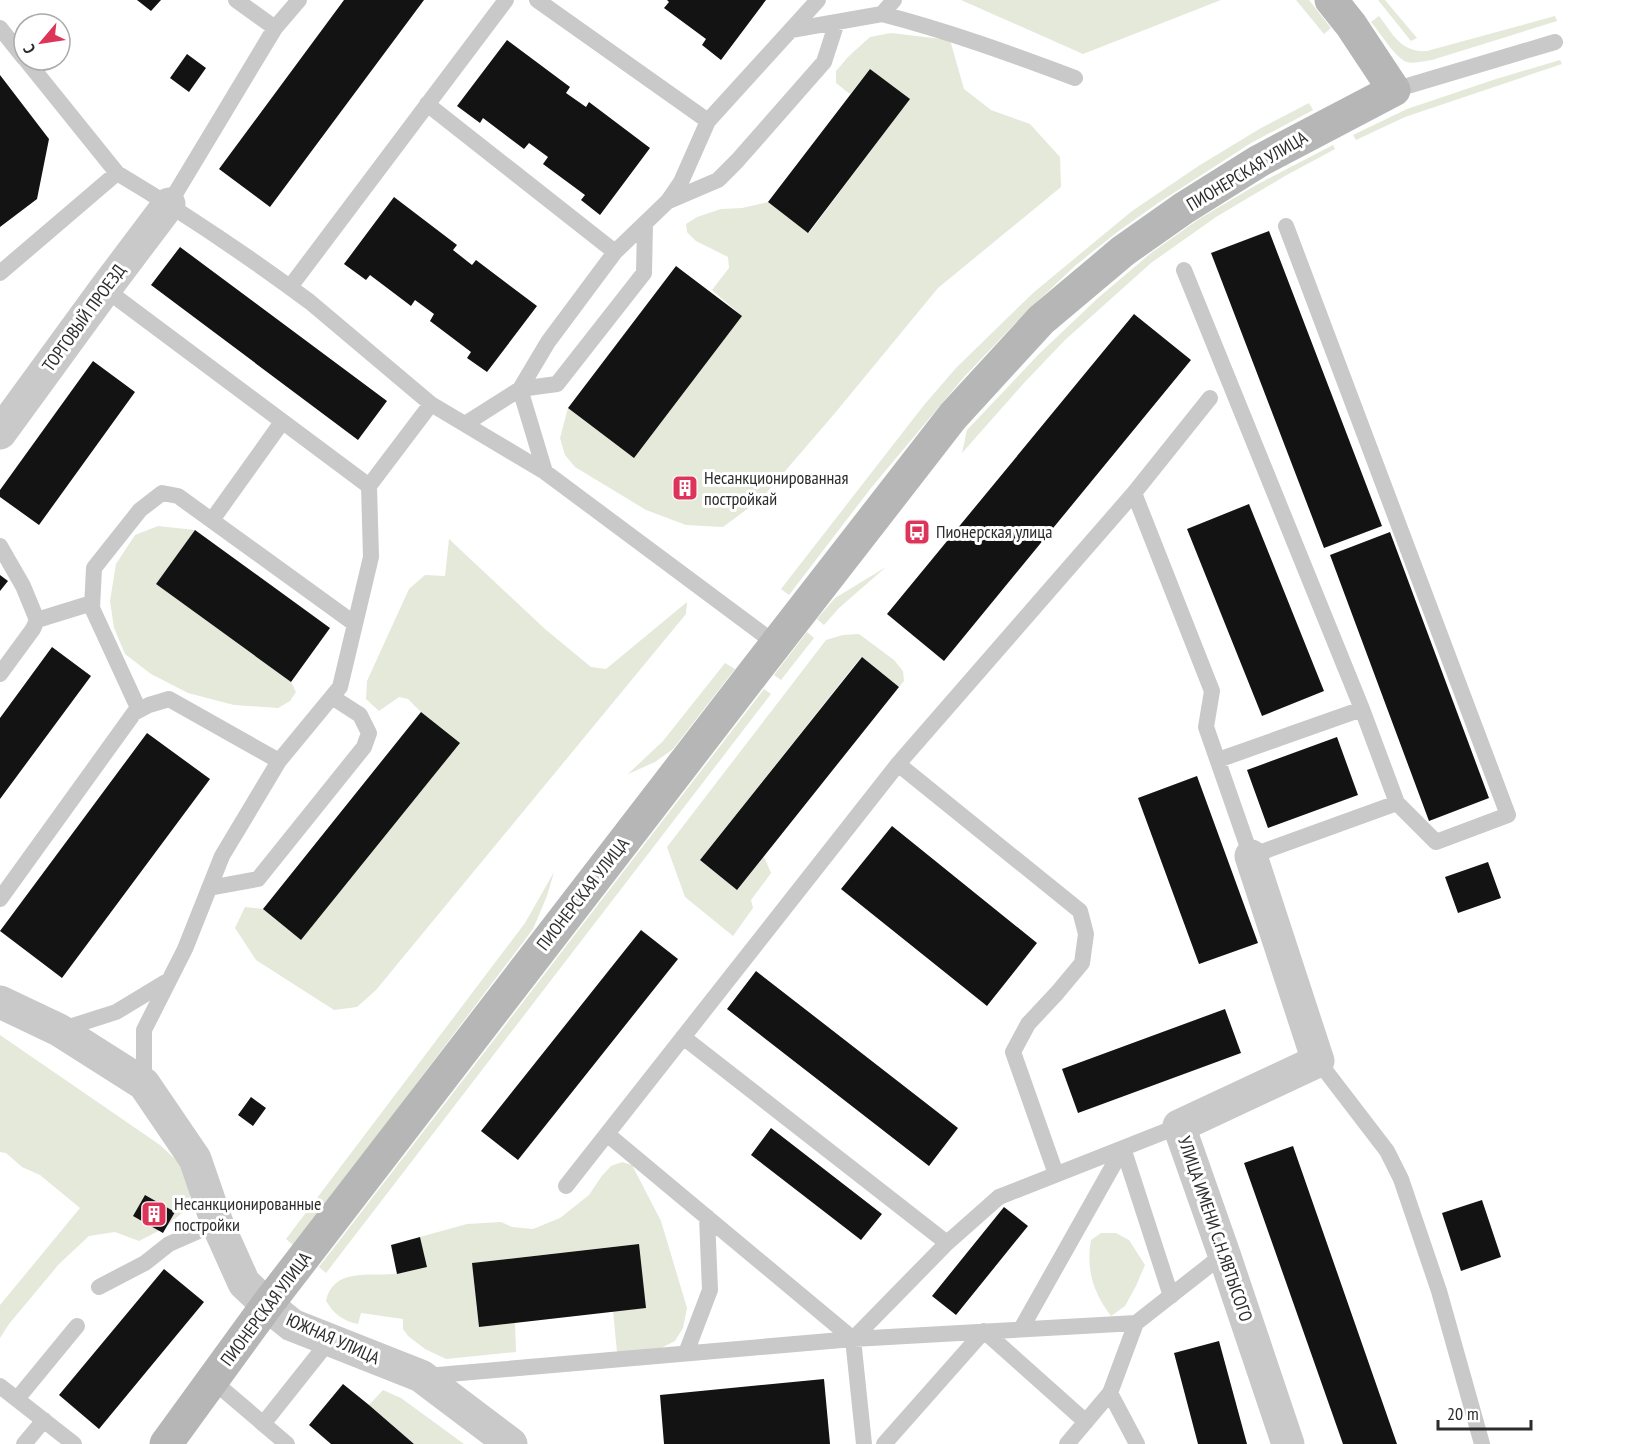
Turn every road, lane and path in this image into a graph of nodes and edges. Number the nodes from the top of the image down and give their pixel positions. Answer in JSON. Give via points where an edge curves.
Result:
{"nodes":[{"id":1,"x":236,"y":0,"type":"edge"},
{"id":2,"x":299,"y":0,"type":"edge"},
{"id":3,"x":506,"y":0,"type":"edge"},
{"id":4,"x":537,"y":0,"type":"edge"},
{"id":5,"x":818,"y":0,"type":"edge"},
{"id":6,"x":894,"y":0,"type":"edge"},
{"id":7,"x":1331,"y":0,"type":"edge"},
{"id":8,"x":882,"y":14,"type":"junction"},
{"id":9,"x":837,"y":22,"type":"junction"},
{"id":10,"x":0,"y":28,"type":"edge"},
{"id":11,"x":275,"y":28,"type":"junction"},
{"id":12,"x":791,"y":30,"type":"junction"},
{"id":13,"x":1555,"y":42,"type":"dead end"},
{"id":14,"x":12,"y":43,"type":"edge"},
{"id":15,"x":35,"y":72,"type":"edge"},
{"id":16,"x":1075,"y":78,"type":"dead end"},
{"id":17,"x":1394,"y":90,"type":"junction"},
{"id":18,"x":427,"y":104,"type":"junction"},
{"id":19,"x":708,"y":121,"type":"junction"},
{"id":20,"x":117,"y":173,"type":"junction"},
{"id":21,"x":668,"y":201,"type":"junction"},
{"id":22,"x":169,"y":204,"type":"junction"},
{"id":23,"x":645,"y":223,"type":"junction"},
{"id":24,"x":1286,"y":226,"type":"dead end"},
{"id":25,"x":615,"y":252,"type":"junction"},
{"id":26,"x":1184,"y":270,"type":"dead end"},
{"id":27,"x":0,"y":273,"type":"edge"},
{"id":28,"x":290,"y":287,"type":"junction"},
{"id":29,"x":105,"y":290,"type":"junction"},
{"id":30,"x":520,"y":389,"type":"junction"},
{"id":31,"x":1210,"y":398,"type":"dead end"},
{"id":32,"x":431,"y":404,"type":"junction"},
{"id":33,"x":282,"y":422,"type":"junction"},
{"id":34,"x":465,"y":424,"type":"junction"},
{"id":35,"x":0,"y":434,"type":"edge"},
{"id":36,"x":545,"y":472,"type":"junction"},
{"id":37,"x":369,"y":486,"type":"junction"},
{"id":38,"x":1134,"y":493,"type":"junction"},
{"id":39,"x":212,"y":520,"type":"junction"},
{"id":40,"x":0,"y":546,"type":"edge"},
{"id":41,"x":92,"y":603,"type":"junction"},
{"id":42,"x":37,"y":620,"type":"junction"},
{"id":43,"x":355,"y":624,"type":"junction"},
{"id":44,"x":776,"y":644,"type":"junction"},
{"id":45,"x":0,"y":674,"type":"edge"},
{"id":46,"x":332,"y":697,"type":"junction"},
{"id":47,"x":1362,"y":709,"type":"junction"},
{"id":48,"x":139,"y":710,"type":"junction"},
{"id":49,"x":1218,"y":760,"type":"junction"},
{"id":50,"x":279,"y":761,"type":"junction"},
{"id":51,"x":898,"y":764,"type":"junction"},
{"id":52,"x":1397,"y":803,"type":"junction"},
{"id":53,"x":1251,"y":856,"type":"junction"},
{"id":54,"x":209,"y":888,"type":"junction"},
{"id":55,"x":0,"y":899,"type":"edge"},
{"id":56,"x":170,"y":979,"type":"junction"},
{"id":57,"x":0,"y":1002,"type":"edge"},
{"id":58,"x":59,"y":1030,"type":"junction"},
{"id":59,"x":683,"y":1037,"type":"junction"},
{"id":60,"x":1318,"y":1061,"type":"junction"},
{"id":61,"x":144,"y":1084,"type":"junction"},
{"id":62,"x":1179,"y":1126,"type":"junction"},
{"id":63,"x":607,"y":1134,"type":"junction"},
{"id":64,"x":1123,"y":1148,"type":"junction"},
{"id":65,"x":1056,"y":1174,"type":"junction"},
{"id":66,"x":566,"y":1186,"type":"dead end"},
{"id":67,"x":707,"y":1217,"type":"junction"},
{"id":68,"x":217,"y":1222,"type":"junction"},
{"id":69,"x":947,"y":1243,"type":"junction"},
{"id":70,"x":1224,"y":1254,"type":"junction"},
{"id":71,"x":99,"y":1287,"type":"dead end"},
{"id":72,"x":1171,"y":1296,"type":"junction"},
{"id":73,"x":267,"y":1305,"type":"junction"},
{"id":74,"x":1136,"y":1323,"type":"junction"},
{"id":75,"x":77,"y":1326,"type":"dead end"},
{"id":76,"x":1021,"y":1329,"type":"junction"},
{"id":77,"x":984,"y":1331,"type":"junction"},
{"id":78,"x":853,"y":1339,"type":"junction"},
{"id":79,"x":329,"y":1341,"type":"junction"},
{"id":80,"x":686,"y":1353,"type":"junction"},
{"id":81,"x":421,"y":1376,"type":"junction"},
{"id":82,"x":213,"y":1381,"type":"junction"},
{"id":83,"x":0,"y":1386,"type":"edge"},
{"id":84,"x":1110,"y":1393,"type":"junction"},
{"id":85,"x":16,"y":1399,"type":"junction"},
{"id":86,"x":44,"y":1420,"type":"junction"},
{"id":87,"x":1086,"y":1422,"type":"junction"},
{"id":88,"x":263,"y":1424,"type":"junction"},
{"id":89,"x":24,"y":1444,"type":"edge"},
{"id":90,"x":74,"y":1444,"type":"edge"},
{"id":91,"x":166,"y":1444,"type":"edge"},
{"id":92,"x":287,"y":1444,"type":"edge"},
{"id":93,"x":511,"y":1444,"type":"edge"},
{"id":94,"x":864,"y":1444,"type":"edge"},
{"id":95,"x":884,"y":1444,"type":"edge"},
{"id":96,"x":1067,"y":1444,"type":"edge"},
{"id":97,"x":1137,"y":1444,"type":"edge"},
{"id":98,"x":1288,"y":1444,"type":"edge"},
{"id":99,"x":1482,"y":1444,"type":"edge"}],
"edges":[{"from":1,"to":11,"type":"lane"},
{"from":2,"to":11,"type":"lane"},
{"from":3,"to":18,"type":"lane"},
{"from":4,"to":19,"type":"lane"},
{"from":5,"to":12,"type":"lane"},
{"from":6,"to":8,"type":"lane"},
{"from":7,"to":17,"type":"street"},
{"from":8,"to":9,"type":"lane"},
{"from":8,"to":16,"type":"lane","via":[[931,27]]},
{"from":9,"to":12,"type":"lane"},
{"from":9,"to":21,"type":"lane","via":[[824,62],[736,161],[718,180]]},
{"from":10,"to":14,"type":"lane"},
{"from":11,"to":22,"type":"lane"},
{"from":12,"to":19,"type":"lane"},
{"from":13,"to":17,"type":"lane"},
{"from":15,"to":20,"type":"lane"},
{"from":17,"to":44,"type":"street","name":"ПИОНЕРСКАЯ УЛИЦА","via":[[1259,160],[1184,208],[1123,251],[1041,320],[953,416]]},
{"from":18,"to":25,"type":"lane"},
{"from":18,"to":28,"type":"lane"},
{"from":19,"to":21,"type":"lane","via":[[681,182]]},
{"from":20,"to":22,"type":"lane"},
{"from":20,"to":27,"type":"lane"},
{"from":21,"to":23,"type":"lane"},
{"from":22,"to":28,"type":"lane"},
{"from":22,"to":29,"type":"street","name":"ТОРГОВЫЙ ПРОЕЗД"},
{"from":23,"to":25,"type":"lane"},
{"from":23,"to":30,"type":"lane","via":[[644,273],[557,384]]},
{"from":24,"to":52,"type":"lane","via":[[1508,815],[1436,842]]},
{"from":25,"to":30,"type":"lane","via":[[548,342]]},
{"from":26,"to":47,"type":"lane"},
{"from":28,"to":32,"type":"lane"},
{"from":29,"to":33,"type":"lane"},
{"from":29,"to":35,"type":"street","name":"ТОРГОВЫЙ ПРОЕЗД"},
{"from":30,"to":34,"type":"lane"},
{"from":30,"to":36,"type":"lane"},
{"from":31,"to":38,"type":"lane"},
{"from":32,"to":34,"type":"lane"},
{"from":32,"to":37,"type":"lane"},
{"from":33,"to":37,"type":"lane"},
{"from":33,"to":39,"type":"lane"},
{"from":34,"to":36,"type":"lane"},
{"from":36,"to":44,"type":"lane"},
{"from":37,"to":43,"type":"lane","via":[[371,557]]},
{"from":38,"to":49,"type":"lane","via":[[1212,692],[1206,727]]},
{"from":38,"to":51,"type":"lane"},
{"from":39,"to":41,"type":"lane","via":[[178,495],[162,493],[140,510],[94,568]]},
{"from":39,"to":43,"type":"lane"},
{"from":40,"to":42,"type":"lane","via":[[23,585]]},
{"from":41,"to":42,"type":"lane"},
{"from":41,"to":48,"type":"lane"},
{"from":42,"to":45,"type":"lane"},
{"from":43,"to":46,"type":"lane","via":[[340,687]]},
{"from":44,"to":73,"type":"street","name":"ПИОНЕРСКАЯ УЛИЦА"},
{"from":46,"to":50,"type":"lane"},
{"from":46,"to":54,"type":"lane","via":[[360,715],[369,733],[364,747],[258,879]]},
{"from":47,"to":49,"type":"lane"},
{"from":47,"to":52,"type":"lane"},
{"from":48,"to":50,"type":"lane","via":[[169,699]]},
{"from":48,"to":55,"type":"lane"},
{"from":49,"to":53,"type":"lane"},
{"from":50,"to":54,"type":"lane","via":[[222,856]]},
{"from":51,"to":59,"type":"lane"},
{"from":51,"to":65,"type":"lane","via":[[1080,911],[1086,934],[1082,963],[1028,1024],[1013,1052]]},
{"from":52,"to":53,"type":"lane"},
{"from":53,"to":60,"type":"street"},
{"from":54,"to":56,"type":"lane"},
{"from":56,"to":58,"type":"lane","via":[[116,1012]]},
{"from":56,"to":61,"type":"lane","via":[[144,1030]]},
{"from":57,"to":58,"type":"street","name":"ЮЖНАЯ УЛИЦА"},
{"from":58,"to":61,"type":"street","name":"ЮЖНАЯ УЛИЦА"},
{"from":59,"to":63,"type":"lane"},
{"from":59,"to":69,"type":"lane"},
{"from":60,"to":62,"type":"street","name":"УЛИЦА ИМЕНИ С.Н.ЯВТЫСОГО"},
{"from":60,"to":99,"type":"lane","via":[[1387,1151],[1401,1179],[1439,1291]]},
{"from":61,"to":68,"type":"street","name":"ЮЖНАЯ УЛИЦА","via":[[195,1159]]},
{"from":62,"to":64,"type":"lane"},
{"from":62,"to":70,"type":"street","name":"УЛИЦА ИМЕНИ С.Н.ЯВТЫСОГО"},
{"from":63,"to":66,"type":"lane"},
{"from":63,"to":67,"type":"lane"},
{"from":64,"to":65,"type":"lane"},
{"from":64,"to":72,"type":"lane"},
{"from":64,"to":76,"type":"lane"},
{"from":65,"to":69,"type":"lane","via":[[999,1197]]},
{"from":67,"to":78,"type":"lane"},
{"from":67,"to":80,"type":"lane","via":[[710,1290]]},
{"from":68,"to":71,"type":"lane","via":[[169,1244],[145,1263]]},
{"from":68,"to":73,"type":"street","name":"ЮЖНАЯ УЛИЦА","via":[[244,1284]]},
{"from":69,"to":78,"type":"lane"},
{"from":70,"to":72,"type":"lane"},
{"from":70,"to":98,"type":"street","name":"УЛИЦА ИМЕНИ С.Н.ЯВТЫСОГО"},
{"from":72,"to":74,"type":"lane"},
{"from":73,"to":79,"type":"street","name":"ЮЖНАЯ УЛИЦА","via":[[292,1325]]},
{"from":73,"to":82,"type":"street","name":"ПИОНЕРСКАЯ УЛИЦА"},
{"from":74,"to":76,"type":"lane"},
{"from":74,"to":84,"type":"lane"},
{"from":75,"to":85,"type":"lane"},
{"from":76,"to":77,"type":"lane"},
{"from":77,"to":78,"type":"lane"},
{"from":77,"to":87,"type":"lane"},
{"from":77,"to":95,"type":"lane"},
{"from":78,"to":80,"type":"lane"},
{"from":78,"to":94,"type":"lane"},
{"from":79,"to":81,"type":"street","name":"ЮЖНАЯ УЛИЦА"},
{"from":79,"to":88,"type":"lane"},
{"from":80,"to":81,"type":"lane"},
{"from":81,"to":93,"type":"street","name":"ЮЖНАЯ УЛИЦА"},
{"from":82,"to":88,"type":"lane"},
{"from":82,"to":91,"type":"street","name":"ПИОНЕРСКАЯ УЛИЦА"},
{"from":83,"to":85,"type":"lane"},
{"from":84,"to":87,"type":"lane"},
{"from":84,"to":97,"type":"lane"},
{"from":85,"to":86,"type":"lane"},
{"from":86,"to":89,"type":"lane"},
{"from":86,"to":90,"type":"lane"},
{"from":87,"to":96,"type":"lane"},
{"from":88,"to":92,"type":"lane"}]}
